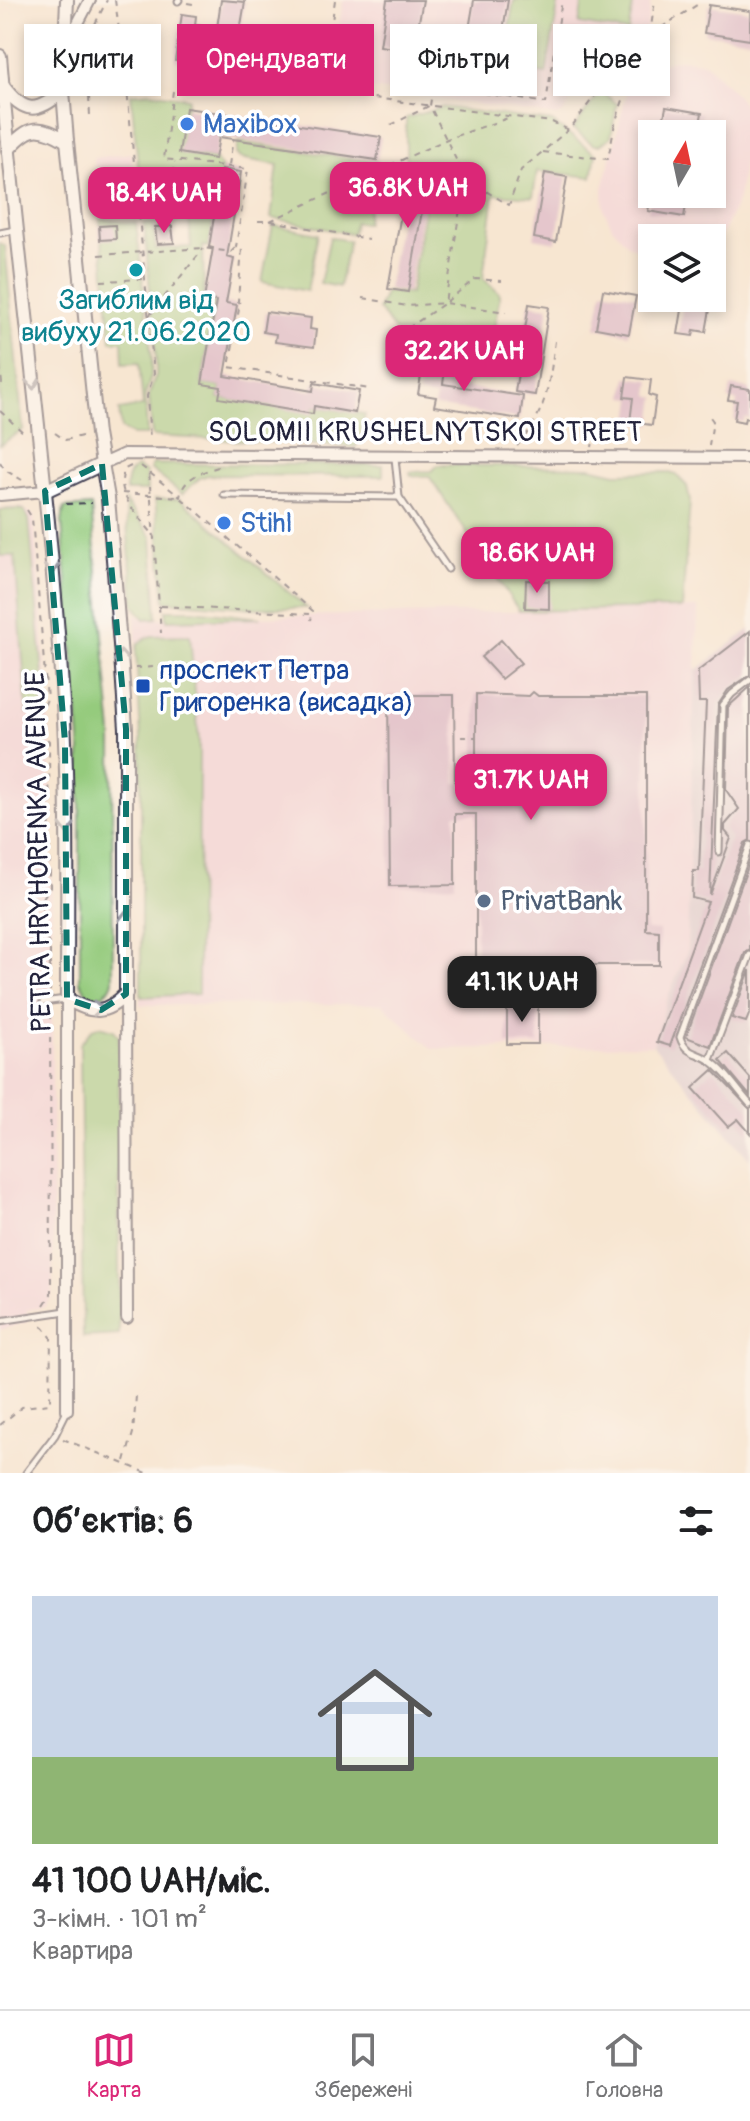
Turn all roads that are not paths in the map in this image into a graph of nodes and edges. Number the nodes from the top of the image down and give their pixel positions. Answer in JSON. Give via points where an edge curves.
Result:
{"nodes":[{"id":1,"x":67,"y":0,"type":"edge"},
{"id":2,"x":90,"y":0,"type":"edge"},
{"id":3,"x":66,"y":24,"type":"edge"},
{"id":4,"x":78,"y":24,"type":"edge"},
{"id":5,"x":0,"y":56,"type":"edge"},
{"id":6,"x":3,"y":86,"type":"junction"},
{"id":7,"x":56,"y":96,"type":"edge"},
{"id":8,"x":63,"y":96,"type":"edge"},
{"id":9,"x":67,"y":141,"type":"junction"},
{"id":10,"x":8,"y":150,"type":"junction"},
{"id":11,"x":17,"y":230,"type":"junction"},
{"id":12,"x":0,"y":233,"type":"edge"},
{"id":13,"x":395,"y":457,"type":"junction"},
{"id":14,"x":750,"y":458,"type":"edge"},
{"id":15,"x":102,"y":464,"type":"junction"},
{"id":16,"x":45,"y":491,"type":"junction"},
{"id":17,"x":0,"y":495,"type":"edge"},
{"id":18,"x":224,"y":495,"type":"dead end"},
{"id":19,"x":399,"y":497,"type":"junction"},
{"id":20,"x":448,"y":569,"type":"dead end"},
{"id":21,"x":750,"y":680,"type":"edge"},
{"id":22,"x":750,"y":845,"type":"edge"},
{"id":23,"x":719,"y":852,"type":"dead end"},
{"id":24,"x":750,"y":955,"type":"edge"},
{"id":25,"x":126,"y":994,"type":"junction"},
{"id":26,"x":67,"y":999,"type":"junction"},
{"id":27,"x":46,"y":1001,"type":"road end"},
{"id":28,"x":710,"y":1060,"type":"junction"},
{"id":29,"x":750,"y":1104,"type":"edge"},
{"id":30,"x":67,"y":1311,"type":"junction"},
{"id":31,"x":127,"y":1318,"type":"dead end"},
{"id":32,"x":0,"y":1321,"type":"edge"},
{"id":33,"x":67,"y":1410,"type":"joint"},
{"id":34,"x":26,"y":1473,"type":"edge"}],
"edges":[{"from":1,"to":3,"type":"street"},
{"from":2,"to":4,"type":"street"},
{"from":5,"to":6,"type":"street","name":"PETRA HRYHORENKA AVENUE"},
{"from":6,"to":7,"type":"street","via":[[20,106],[31,109]]},
{"from":6,"to":10,"type":"street","name":"PETRA HRYHORENKA AVENUE"},
{"from":8,"to":9,"type":"street"},
{"from":9,"to":10,"type":"street","via":[[52,131],[30,130]]},
{"from":9,"to":15,"type":"street"},
{"from":10,"to":11,"type":"street","name":"PETRA HRYHORENKA AVENUE"},
{"from":11,"to":12,"type":"lane"},
{"from":11,"to":16,"type":"street","name":"PETRA HRYHORENKA AVENUE","one_way":true},
{"from":13,"to":14,"type":"street","name":"SOLOMII KRUSHELNYTSKOI STREET"},
{"from":13,"to":15,"type":"street","name":"SOLOMII KRUSHELNYTSKOI STREET","via":[[124,454]]},
{"from":13,"to":19,"type":"lane"},
{"from":15,"to":16,"type":"street"},
{"from":25,"to":15,"type":"street","one_way":true,"via":[[122,669]]},
{"from":16,"to":17,"type":"street"},
{"from":16,"to":26,"type":"street","name":"PETRA HRYHORENKA AVENUE","one_way":true,"via":[[65,742]]},
{"from":18,"to":19,"type":"lane"},
{"from":19,"to":20,"type":"lane"},
{"from":21,"to":23,"type":"lane","via":[[723,705]]},
{"from":22,"to":28,"type":"lane","via":[[680,1037],[690,1052]]},
{"from":24,"to":28,"type":"lane"},
{"from":26,"to":25,"type":"street","one_way":true,"via":[[101,1010],[110,1009]]},
{"from":25,"to":31,"type":"street"},
{"from":26,"to":27,"type":"lane"},
{"from":26,"to":30,"type":"street","name":"PETRA HRYHORENKA AVENUE"},
{"from":28,"to":29,"type":"lane"},
{"from":30,"to":32,"type":"lane"},
{"from":30,"to":33,"type":"street","name":"PETRA HRYHORENKA AVENUE"},
{"from":33,"to":34,"type":"lane"}]}
